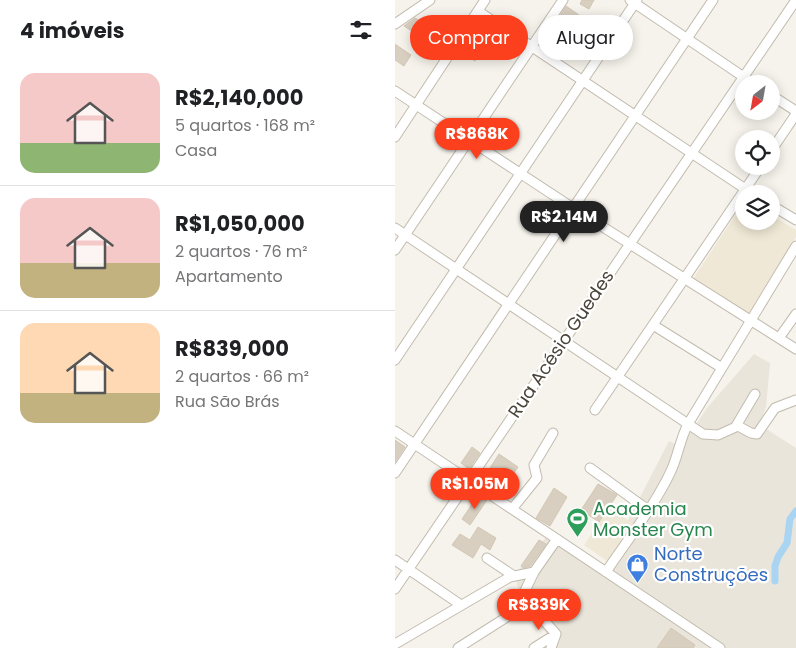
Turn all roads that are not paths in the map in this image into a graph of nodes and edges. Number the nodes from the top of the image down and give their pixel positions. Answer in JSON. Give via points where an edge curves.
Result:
{"nodes":[{"id":1,"x":430,"y":0,"type":"edge"},
{"id":2,"x":485,"y":0,"type":"edge"},
{"id":3,"x":563,"y":0,"type":"edge"},
{"id":4,"x":713,"y":0,"type":"edge"},
{"id":5,"x":796,"y":0,"type":"edge"},
{"id":6,"x":634,"y":1,"type":"edge"},
{"id":7,"x":478,"y":11,"type":"junction"},
{"id":8,"x":396,"y":24,"type":"edge"},
{"id":9,"x":687,"y":39,"type":"junction"},
{"id":10,"x":532,"y":47,"type":"junction"},
{"id":11,"x":741,"y":75,"type":"edge"},
{"id":12,"x":744,"y":75,"type":"edge"},
{"id":13,"x":583,"y":81,"type":"junction"},
{"id":14,"x":735,"y":88,"type":"edge"},
{"id":15,"x":395,"y":91,"type":"edge"},
{"id":16,"x":780,"y":101,"type":"edge"},
{"id":17,"x":417,"y":105,"type":"junction"},
{"id":18,"x":796,"y":113,"type":"edge"},
{"id":19,"x":635,"y":116,"type":"junction"},
{"id":20,"x":395,"y":137,"type":"edge"},
{"id":21,"x":780,"y":137,"type":"edge"},
{"id":22,"x":469,"y":140,"type":"junction"},
{"id":23,"x":691,"y":153,"type":"junction"},
{"id":24,"x":520,"y":174,"type":"junction"},
{"id":25,"x":740,"y":185,"type":"edge"},
{"id":26,"x":573,"y":208,"type":"junction"},
{"id":27,"x":735,"y":210,"type":"edge"},
{"id":28,"x":780,"y":210,"type":"edge"},
{"id":29,"x":796,"y":220,"type":"edge"},
{"id":30,"x":395,"y":228,"type":"edge"},
{"id":31,"x":405,"y":235,"type":"junction"},
{"id":32,"x":629,"y":244,"type":"junction"},
{"id":33,"x":796,"y":246,"type":"edge"},
{"id":34,"x":395,"y":250,"type":"edge"},
{"id":35,"x":456,"y":269,"type":"junction"},
{"id":36,"x":684,"y":279,"type":"junction"},
{"id":37,"x":509,"y":304,"type":"junction"},
{"id":38,"x":796,"y":314,"type":"edge"},
{"id":39,"x":750,"y":321,"type":"junction"},
{"id":40,"x":653,"y":325,"type":"junction"},
{"id":41,"x":779,"y":338,"type":"junction"},
{"id":42,"x":563,"y":340,"type":"junction"},
{"id":43,"x":796,"y":349,"type":"edge"},
{"id":44,"x":395,"y":360,"type":"edge"},
{"id":45,"x":722,"y":368,"type":"junction"},
{"id":46,"x":618,"y":377,"type":"junction"},
{"id":47,"x":755,"y":394,"type":"dead end"},
{"id":48,"x":796,"y":400,"type":"edge"},
{"id":49,"x":595,"y":410,"type":"dead end"},
{"id":50,"x":688,"y":424,"type":"junction"},
{"id":51,"x":736,"y":426,"type":"junction"},
{"id":52,"x":395,"y":431,"type":"edge"},
{"id":53,"x":553,"y":433,"type":"dead end"},
{"id":54,"x":415,"y":444,"type":"junction"},
{"id":55,"x":590,"y":468,"type":"dead end"},
{"id":56,"x":395,"y":473,"type":"edge"},
{"id":57,"x":469,"y":480,"type":"junction"},
{"id":58,"x":512,"y":509,"type":"junction"},
{"id":59,"x":648,"y":510,"type":"junction"},
{"id":60,"x":557,"y":539,"type":"junction"},
{"id":61,"x":487,"y":558,"type":"dead end"},
{"id":62,"x":395,"y":560,"type":"edge"},
{"id":63,"x":408,"y":569,"type":"junction"},
{"id":64,"x":534,"y":572,"type":"junction"},
{"id":65,"x":606,"y":572,"type":"junction"},
{"id":66,"x":514,"y":576,"type":"junction"},
{"id":67,"x":395,"y":589,"type":"edge"},
{"id":68,"x":529,"y":603,"type":"junction"},
{"id":69,"x":461,"y":605,"type":"junction"},
{"id":70,"x":556,"y":634,"type":"junction"},
{"id":71,"x":395,"y":644,"type":"edge"},
{"id":72,"x":458,"y":648,"type":"edge"},
{"id":73,"x":534,"y":648,"type":"edge"},
{"id":74,"x":551,"y":648,"type":"edge"},
{"id":75,"x":720,"y":648,"type":"edge"}],
"edges":[{"from":1,"to":8,"type":"street"},
{"from":2,"to":7,"type":"street"},
{"from":3,"to":10,"type":"street"},
{"from":4,"to":9,"type":"street"},
{"from":5,"to":12,"type":"street","name":"Rua Acésio Guedes"},
{"from":6,"to":9,"type":"street"},
{"from":6,"to":13,"type":"street"},
{"from":7,"to":10,"type":"street"},
{"from":7,"to":17,"type":"street"},
{"from":9,"to":11,"type":"street"},
{"from":9,"to":19,"type":"street"},
{"from":10,"to":13,"type":"street"},
{"from":10,"to":22,"type":"street"},
{"from":13,"to":19,"type":"street"},
{"from":13,"to":24,"type":"street"},
{"from":14,"to":23,"type":"street","name":"Rua Acésio Guedes"},
{"from":15,"to":17,"type":"street"},
{"from":16,"to":18,"type":"street"},
{"from":17,"to":20,"type":"street"},
{"from":17,"to":22,"type":"street"},
{"from":18,"to":21,"type":"street"},
{"from":19,"to":23,"type":"street"},
{"from":19,"to":26,"type":"street"},
{"from":22,"to":24,"type":"street"},
{"from":22,"to":31,"type":"street"},
{"from":23,"to":25,"type":"street"},
{"from":23,"to":32,"type":"street","name":"Rua Acésio Guedes"},
{"from":24,"to":26,"type":"street"},
{"from":24,"to":35,"type":"street"},
{"from":26,"to":32,"type":"street"},
{"from":26,"to":37,"type":"street"},
{"from":27,"to":36,"type":"street"},
{"from":28,"to":29,"type":"street"},
{"from":30,"to":31,"type":"street"},
{"from":31,"to":34,"type":"street"},
{"from":31,"to":35,"type":"street"},
{"from":32,"to":36,"type":"street"},
{"from":32,"to":42,"type":"street","name":"Rua Acésio Guedes"},
{"from":33,"to":39,"type":"street"},
{"from":35,"to":37,"type":"street"},
{"from":35,"to":44,"type":"street"},
{"from":36,"to":39,"type":"street"},
{"from":36,"to":40,"type":"street"},
{"from":37,"to":42,"type":"street"},
{"from":37,"to":54,"type":"street"},
{"from":38,"to":41,"type":"street"},
{"from":39,"to":41,"type":"street"},
{"from":39,"to":45,"type":"street"},
{"from":40,"to":45,"type":"street"},
{"from":40,"to":46,"type":"street"},
{"from":41,"to":43,"type":"street"},
{"from":42,"to":46,"type":"street"},
{"from":42,"to":57,"type":"street","name":"Rua Acésio Guedes"},
{"from":45,"to":50,"type":"street"},
{"from":46,"to":49,"type":"street"},
{"from":46,"to":50,"type":"street"},
{"from":47,"to":51,"type":"street"},
{"from":48,"to":51,"type":"street","via":[[775,408],[757,434]]},
{"from":50,"to":51,"type":"street","via":[[703,434],[718,435]]},
{"from":50,"to":59,"type":"street","via":[[671,470]]},
{"from":52,"to":54,"type":"street"},
{"from":53,"to":58,"type":"street","via":[[534,465],[537,478]]},
{"from":54,"to":56,"type":"street"},
{"from":54,"to":57,"type":"street"},
{"from":55,"to":59,"type":"street"},
{"from":57,"to":58,"type":"street"},
{"from":57,"to":63,"type":"street","name":"Rua Acésio Guedes"},
{"from":58,"to":60,"type":"street"},
{"from":59,"to":65,"type":"street"},
{"from":60,"to":64,"type":"street"},
{"from":60,"to":65,"type":"street"},
{"from":61,"to":66,"type":"street"},
{"from":62,"to":63,"type":"street"},
{"from":63,"to":67,"type":"street","name":"Rua Acésio Guedes"},
{"from":63,"to":69,"type":"street"},
{"from":64,"to":66,"type":"street"},
{"from":64,"to":68,"type":"street","via":[[523,592]]},
{"from":65,"to":75,"type":"street"},
{"from":66,"to":69,"type":"street"},
{"from":68,"to":70,"type":"street"},
{"from":68,"to":72,"type":"street"},
{"from":69,"to":71,"type":"street"},
{"from":70,"to":73,"type":"street"},
{"from":70,"to":74,"type":"street"}]}
